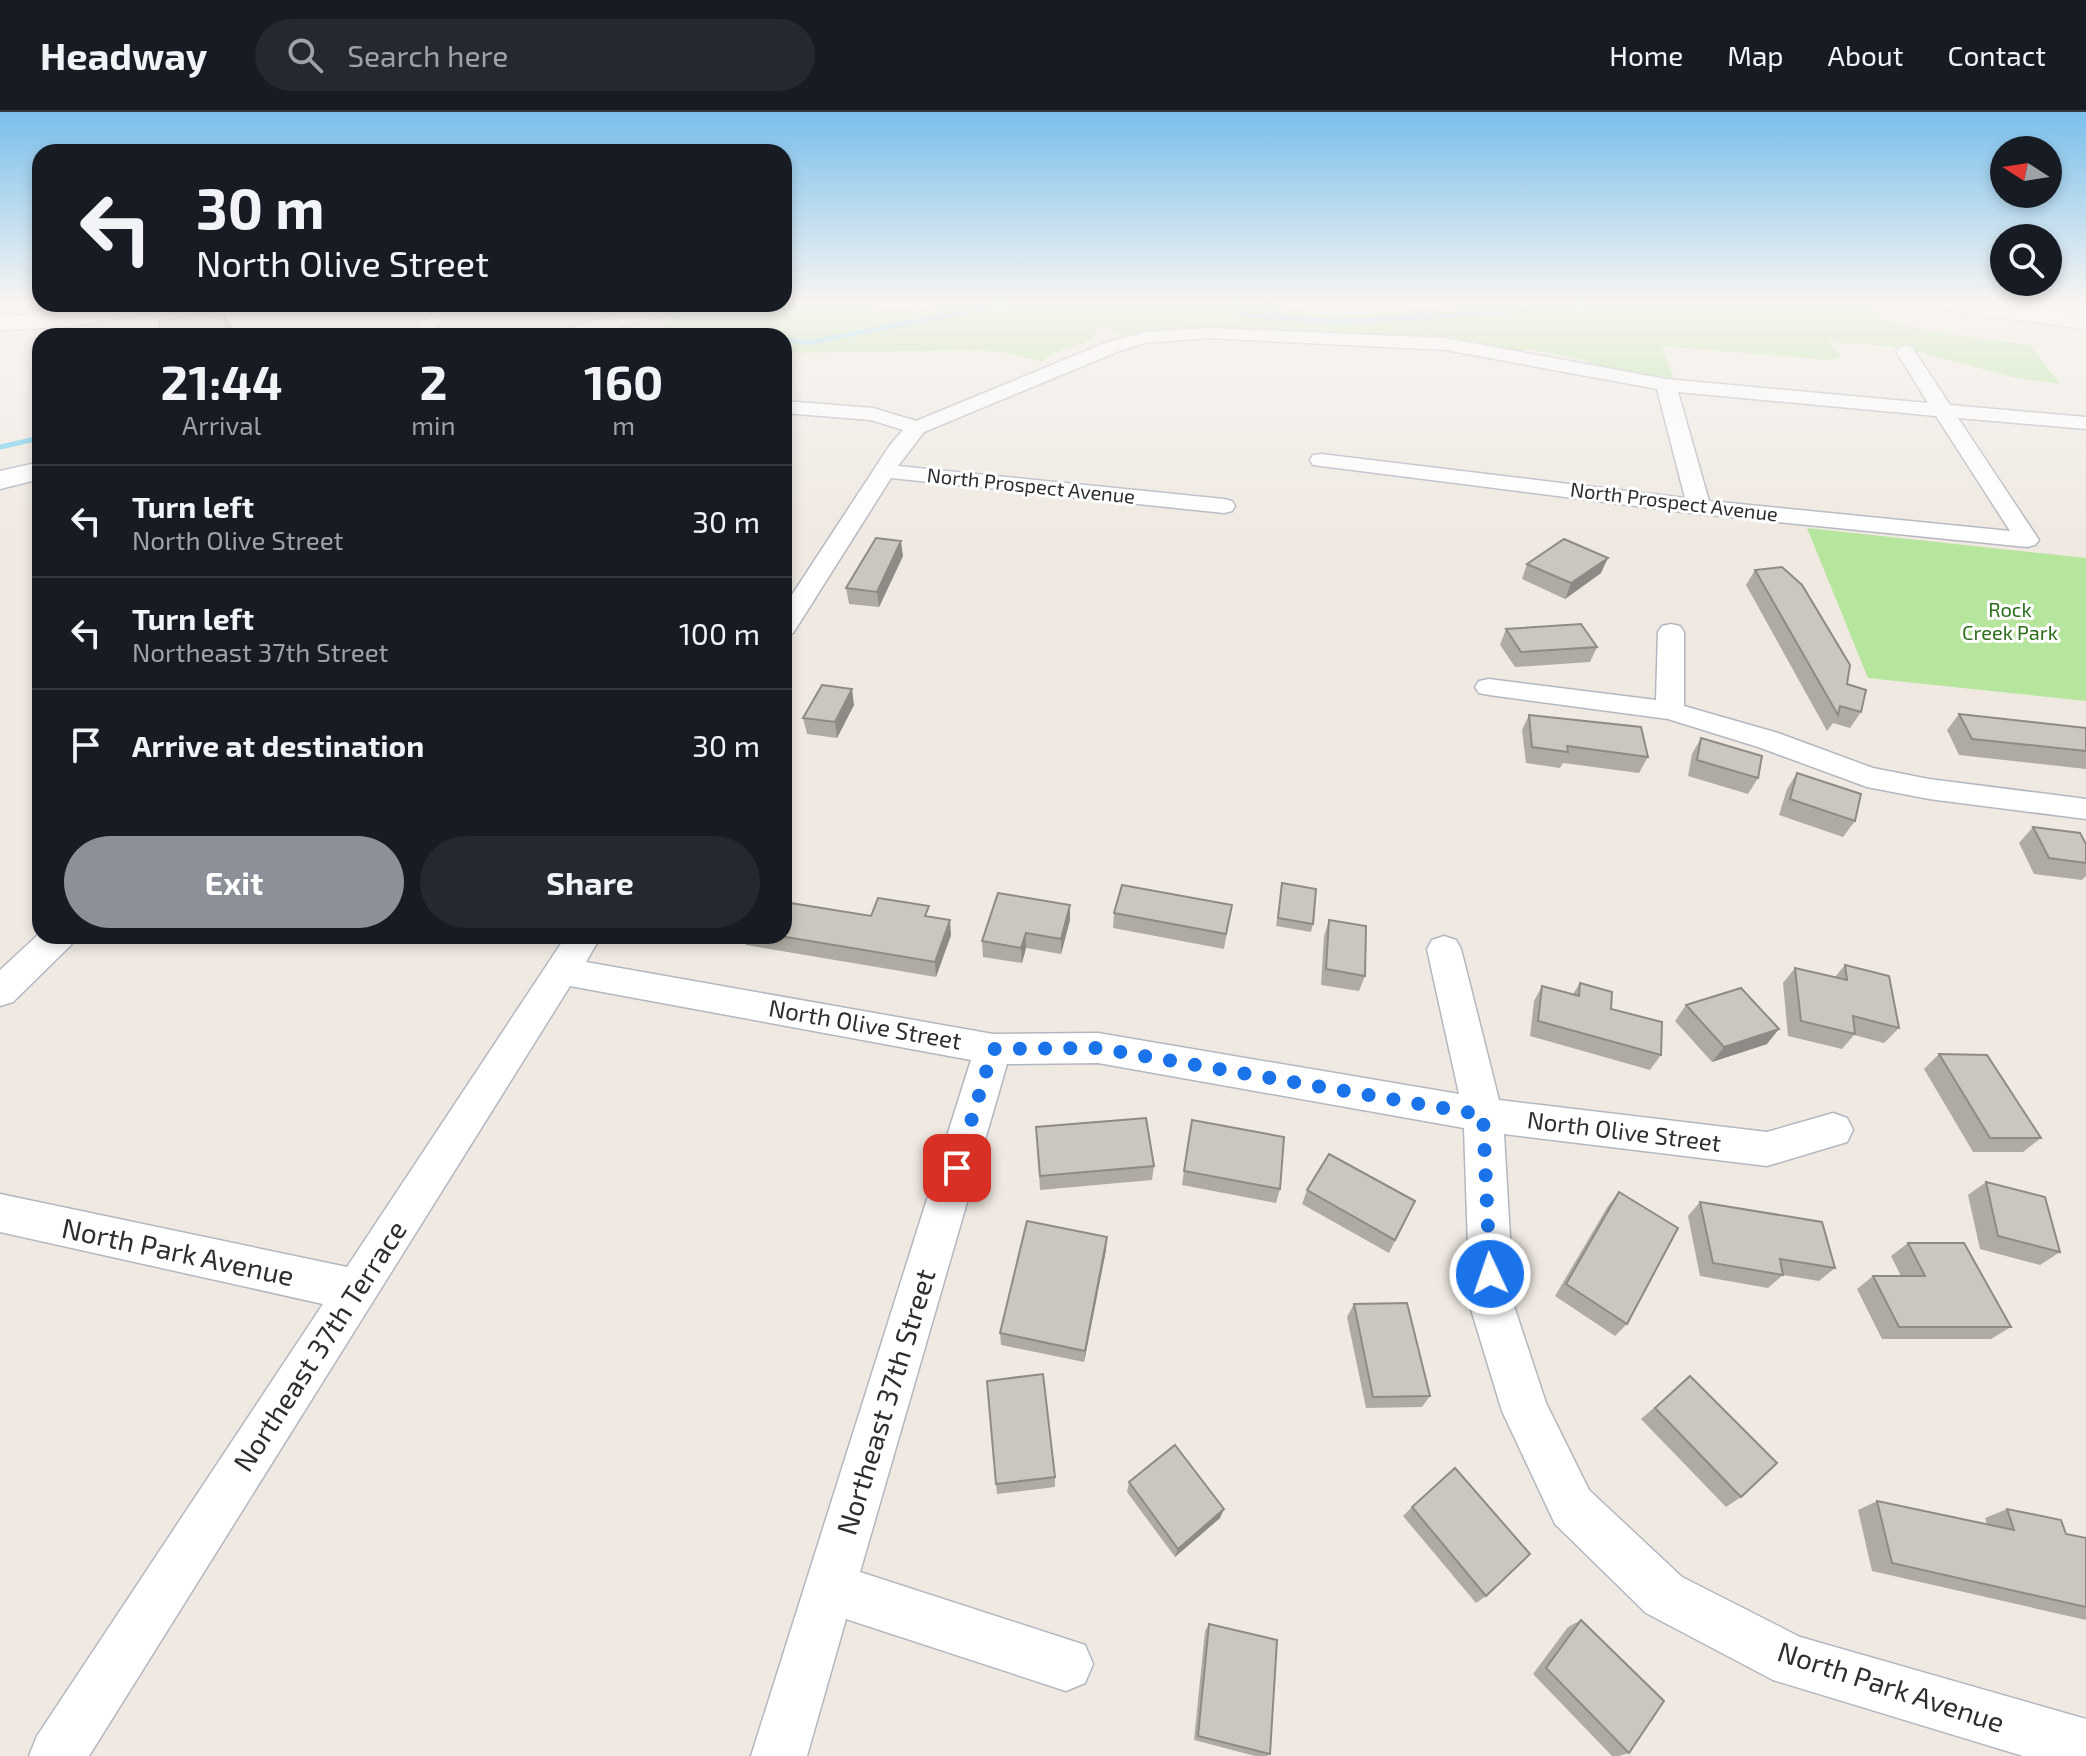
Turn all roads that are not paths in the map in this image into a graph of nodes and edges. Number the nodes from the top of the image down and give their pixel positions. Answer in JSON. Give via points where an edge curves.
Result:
{"nodes":[{"id":1,"x":1031,"y":381,"type":"edge"},
{"id":2,"x":1643,"y":381,"type":"edge"},
{"id":3,"x":1923,"y":381,"type":"edge"},
{"id":4,"x":1666,"y":385,"type":"junction"},
{"id":5,"x":792,"y":408,"type":"edge"},
{"id":6,"x":1939,"y":408,"type":"junction"},
{"id":7,"x":2086,"y":423,"type":"edge"},
{"id":8,"x":917,"y":428,"type":"junction"},
{"id":9,"x":1321,"y":460,"type":"dead end"},
{"id":10,"x":885,"y":471,"type":"junction"},
{"id":11,"x":32,"y":472,"type":"edge"},
{"id":12,"x":0,"y":480,"type":"edge"},
{"id":13,"x":1224,"y":506,"type":"dead end"},
{"id":14,"x":1699,"y":507,"type":"junction"},
{"id":15,"x":792,"y":615,"type":"edge"},
{"id":16,"x":1671,"y":632,"type":"dead end"},
{"id":17,"x":1489,"y":687,"type":"dead end"},
{"id":18,"x":1670,"y":711,"type":"junction"},
{"id":19,"x":2086,"y":809,"type":"edge"},
{"id":20,"x":51,"y":944,"type":"edge"},
{"id":21,"x":1444,"y":949,"type":"dead end"},
{"id":22,"x":573,"y":953,"type":"edge"},
{"id":23,"x":0,"y":992,"type":"edge"},
{"id":24,"x":993,"y":1049,"type":"junction"},
{"id":25,"x":1483,"y":1115,"type":"junction"},
{"id":26,"x":1833,"y":1130,"type":"dead end"},
{"id":27,"x":0,"y":1213,"type":"edge"},
{"id":28,"x":356,"y":1290,"type":"junction"},
{"id":29,"x":829,"y":1588,"type":"junction"},
{"id":30,"x":1066,"y":1664,"type":"dead end"},
{"id":31,"x":2086,"y":1747,"type":"edge"},
{"id":32,"x":57,"y":1756,"type":"edge"},
{"id":33,"x":779,"y":1756,"type":"edge"}],
"edges":[{"from":1,"to":8,"type":"street"},
{"from":2,"to":4,"type":"street"},
{"from":3,"to":6,"type":"street"},
{"from":4,"to":6,"type":"street"},
{"from":4,"to":14,"type":"street"},
{"from":5,"to":8,"type":"street","via":[[873,414]]},
{"from":6,"to":7,"type":"street"},
{"from":6,"to":14,"type":"street","name":"North Prospect Avenue","via":[[2027,540]]},
{"from":8,"to":10,"type":"street"},
{"from":9,"to":14,"type":"street","name":"North Prospect Avenue"},
{"from":10,"to":13,"type":"street","name":"North Prospect Avenue"},
{"from":10,"to":15,"type":"street"},
{"from":11,"to":12,"type":"main road"},
{"from":16,"to":18,"type":"street"},
{"from":17,"to":18,"type":"street"},
{"from":18,"to":19,"type":"street","via":[[1867,777]]},
{"from":20,"to":23,"type":"street"},
{"from":21,"to":25,"type":"street","name":"North Park Avenue"},
{"from":22,"to":24,"type":"street","name":"North Olive Street"},
{"from":22,"to":28,"type":"street","name":"Northeast 37th Terrace"},
{"from":24,"to":25,"type":"street","name":"North Olive Street","via":[[1098,1048]]},
{"from":24,"to":29,"type":"street","name":"Northeast 37th Street"},
{"from":25,"to":26,"type":"street","name":"North Olive Street","via":[[1767,1149]]},
{"from":25,"to":31,"type":"street","name":"North Park Avenue","via":[[1492,1306],[1525,1411],[1572,1507],[1664,1595],[1792,1661]]},
{"from":27,"to":28,"type":"street","name":"North Park Avenue"},
{"from":28,"to":32,"type":"street","name":"Northeast 37th Terrace"},
{"from":29,"to":30,"type":"street"},
{"from":29,"to":33,"type":"street","name":"Northeast 37th Street"}]}
